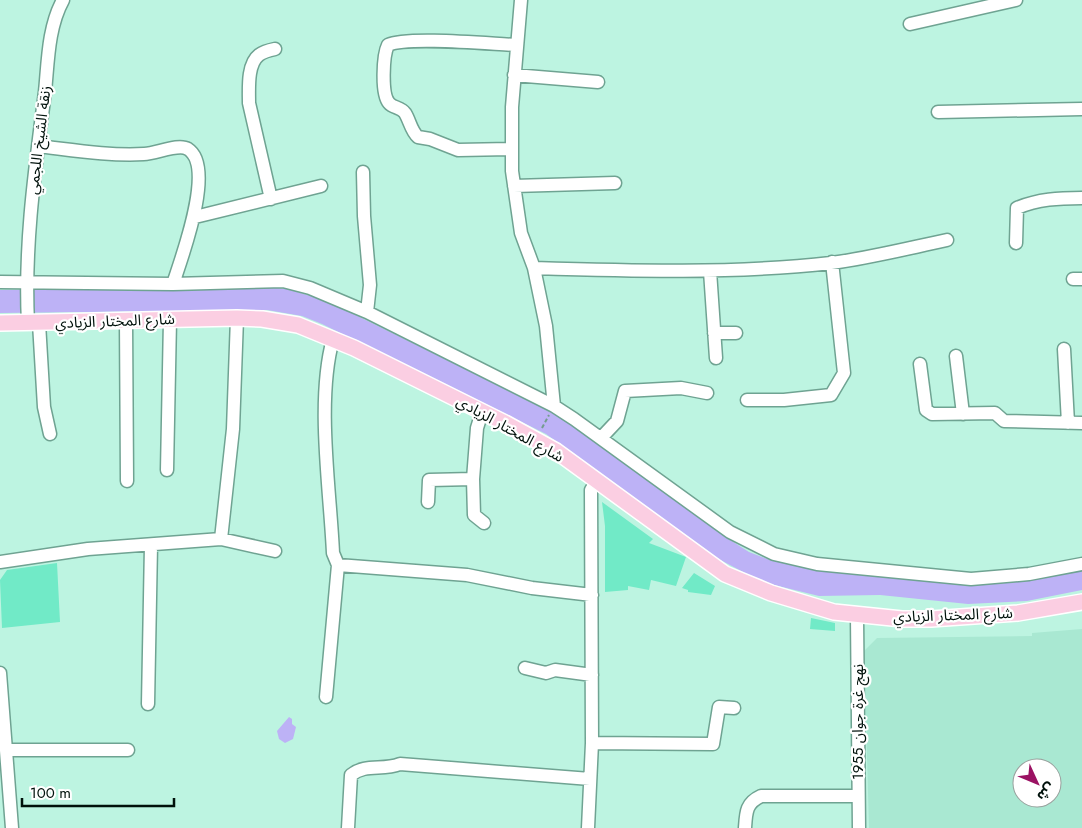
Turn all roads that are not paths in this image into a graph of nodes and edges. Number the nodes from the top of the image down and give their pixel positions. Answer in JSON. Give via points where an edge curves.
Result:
{"nodes":[{"id":1,"x":63,"y":0,"type":"edge"},
{"id":2,"x":521,"y":0,"type":"edge"},
{"id":3,"x":1016,"y":0,"type":"edge"},
{"id":4,"x":910,"y":24,"type":"dead end"},
{"id":5,"x":516,"y":45,"type":"junction"},
{"id":6,"x":275,"y":49,"type":"dead end"},
{"id":7,"x":514,"y":75,"type":"junction"},
{"id":8,"x":598,"y":82,"type":"dead end"},
{"id":9,"x":1082,"y":109,"type":"edge"},
{"id":10,"x":938,"y":112,"type":"dead end"},
{"id":11,"x":38,"y":146,"type":"junction"},
{"id":12,"x":512,"y":149,"type":"junction"},
{"id":13,"x":363,"y":172,"type":"dead end"},
{"id":14,"x":615,"y":183,"type":"dead end"},
{"id":15,"x":321,"y":186,"type":"dead end"},
{"id":16,"x":514,"y":186,"type":"junction"},
{"id":17,"x":1082,"y":198,"type":"edge"},
{"id":18,"x":271,"y":199,"type":"junction"},
{"id":19,"x":195,"y":217,"type":"junction"},
{"id":20,"x":947,"y":240,"type":"dead end"},
{"id":21,"x":1016,"y":243,"type":"dead end"},
{"id":22,"x":832,"y":262,"type":"junction"},
{"id":23,"x":534,"y":268,"type":"junction"},
{"id":24,"x":710,"y":271,"type":"junction"},
{"id":25,"x":0,"y":282,"type":"edge"},
{"id":26,"x":26,"y":282,"type":"junction"},
{"id":27,"x":173,"y":284,"type":"junction"},
{"id":28,"x":367,"y":312,"type":"junction"},
{"id":29,"x":238,"y":318,"type":"junction"},
{"id":30,"x":170,"y":320,"type":"junction"},
{"id":31,"x":126,"y":321,"type":"junction"},
{"id":32,"x":0,"y":323,"type":"edge"},
{"id":33,"x":33,"y":323,"type":"junction"},
{"id":34,"x":714,"y":333,"type":"junction"},
{"id":35,"x":736,"y":333,"type":"dead end"},
{"id":36,"x":333,"y":339,"type":"junction"},
{"id":37,"x":1064,"y":349,"type":"dead end"},
{"id":38,"x":956,"y":356,"type":"dead end"},
{"id":39,"x":716,"y":358,"type":"dead end"},
{"id":40,"x":920,"y":364,"type":"dead end"},
{"id":41,"x":707,"y":393,"type":"dead end"},
{"id":42,"x":747,"y":400,"type":"dead end"},
{"id":43,"x":554,"y":406,"type":"junction"},
{"id":44,"x":482,"y":412,"type":"junction"},
{"id":45,"x":962,"y":414,"type":"junction"},
{"id":46,"x":1068,"y":423,"type":"junction"},
{"id":47,"x":1082,"y":423,"type":"edge"},
{"id":48,"x":50,"y":434,"type":"dead end"},
{"id":49,"x":601,"y":438,"type":"junction"},
{"id":50,"x":167,"y":470,"type":"dead end"},
{"id":51,"x":473,"y":479,"type":"junction"},
{"id":52,"x":127,"y":480,"type":"dead end"},
{"id":53,"x":597,"y":480,"type":"junction"},
{"id":54,"x":428,"y":502,"type":"dead end"},
{"id":55,"x":484,"y":523,"type":"dead end"},
{"id":56,"x":221,"y":539,"type":"junction"},
{"id":57,"x":151,"y":545,"type":"junction"},
{"id":58,"x":275,"y":551,"type":"dead end"},
{"id":59,"x":0,"y":562,"type":"edge"},
{"id":60,"x":1082,"y":564,"type":"edge"},
{"id":61,"x":338,"y":565,"type":"junction"},
{"id":62,"x":592,"y":595,"type":"junction"},
{"id":63,"x":1082,"y":602,"type":"edge"},
{"id":64,"x":857,"y":616,"type":"junction"},
{"id":65,"x":525,"y":668,"type":"dead end"},
{"id":66,"x":0,"y":673,"type":"edge"},
{"id":67,"x":592,"y":675,"type":"junction"},
{"id":68,"x":326,"y":698,"type":"dead end"},
{"id":69,"x":148,"y":704,"type":"dead end"},
{"id":70,"x":734,"y":708,"type":"dead end"},
{"id":71,"x":592,"y":743,"type":"junction"},
{"id":72,"x":6,"y":750,"type":"junction"},
{"id":73,"x":128,"y":750,"type":"dead end"},
{"id":74,"x":4,"y":778,"type":"edge"},
{"id":75,"x":590,"y":779,"type":"junction"},
{"id":76,"x":858,"y":796,"type":"junction"},
{"id":77,"x":12,"y":828,"type":"edge"},
{"id":78,"x":348,"y":828,"type":"edge"},
{"id":79,"x":588,"y":828,"type":"edge"},
{"id":80,"x":744,"y":828,"type":"edge"},
{"id":81,"x":859,"y":828,"type":"edge"}],
"edges":[{"from":1,"to":11,"type":"street","name":"زنقة الشيخ اللجمي","via":[[53,29]]},
{"from":2,"to":5,"type":"street"},
{"from":3,"to":4,"type":"street"},
{"from":5,"to":7,"type":"street"},
{"from":5,"to":12,"type":"street","via":[[393,42],[385,54],[387,100],[404,112],[418,137],[458,150]]},
{"from":6,"to":18,"type":"street","via":[[259,55],[249,87],[249,103]]},
{"from":7,"to":8,"type":"street"},
{"from":7,"to":12,"type":"street"},
{"from":9,"to":10,"type":"street"},
{"from":11,"to":19,"type":"street","via":[[124,155],[186,148],[193,153],[199,176]]},
{"from":11,"to":26,"type":"street","name":"زنقة الشيخ اللجمي"},
{"from":12,"to":16,"type":"street"},
{"from":13,"to":28,"type":"street","via":[[370,286]]},
{"from":14,"to":16,"type":"street"},
{"from":15,"to":18,"type":"street"},
{"from":16,"to":23,"type":"street","via":[[521,233]]},
{"from":17,"to":21,"type":"street","via":[[1030,202],[1017,208]]},
{"from":18,"to":19,"type":"street"},
{"from":19,"to":27,"type":"street"},
{"from":20,"to":22,"type":"street"},
{"from":22,"to":24,"type":"street"},
{"from":22,"to":42,"type":"street","via":[[844,373],[838,384],[831,395]]},
{"from":23,"to":24,"type":"street"},
{"from":23,"to":43,"type":"street","via":[[546,326]]},
{"from":24,"to":34,"type":"street"},
{"from":25,"to":26,"type":"street"},
{"from":26,"to":27,"type":"street"},
{"from":26,"to":33,"type":"street","name":"زنقة الشيخ اللجمي"},
{"from":27,"to":28,"type":"street","via":[[283,281],[310,288]]},
{"from":28,"to":43,"type":"street"},
{"from":29,"to":30,"type":"main road","name":"شارع المختار الزيادي"},
{"from":29,"to":36,"type":"main road","name":"شارع المختار الزيادي","via":[[282,321]]},
{"from":29,"to":56,"type":"street","via":[[233,429]]},
{"from":30,"to":31,"type":"main road","name":"شارع المختار الزيادي"},
{"from":30,"to":50,"type":"street"},
{"from":31,"to":33,"type":"main road","name":"شارع المختار الزيادي"},
{"from":31,"to":52,"type":"street"},
{"from":32,"to":33,"type":"main road","name":"شارع المختار الزيادي"},
{"from":33,"to":48,"type":"street","name":"زنقة الشيخ اللجمي"},
{"from":34,"to":35,"type":"street"},
{"from":34,"to":39,"type":"street"},
{"from":36,"to":44,"type":"main road","name":"شارع المختار الزيادي"},
{"from":36,"to":61,"type":"street","via":[[328,355],[326,422],[333,553]]},
{"from":37,"to":46,"type":"street"},
{"from":38,"to":45,"type":"street"},
{"from":40,"to":45,"type":"street","via":[[926,410],[932,414]]},
{"from":41,"to":49,"type":"street","via":[[681,388],[625,391],[617,421]]},
{"from":43,"to":49,"type":"street"},
{"from":44,"to":51,"type":"street","via":[[477,428]]},
{"from":44,"to":53,"type":"main road","name":"شارع المختار الزيادي","via":[[536,439]]},
{"from":45,"to":46,"type":"street","via":[[995,413],[1004,420]]},
{"from":46,"to":47,"type":"street"},
{"from":49,"to":60,"type":"street","via":[[730,532],[774,554],[793,559],[971,579],[1029,574]]},
{"from":51,"to":54,"type":"street","via":[[429,480]]},
{"from":51,"to":55,"type":"street","via":[[474,515]]},
{"from":53,"to":62,"type":"street","via":[[592,490]]},
{"from":53,"to":64,"type":"main road","name":"شارع المختار الزيادي","via":[[725,574],[771,593]]},
{"from":56,"to":57,"type":"street"},
{"from":56,"to":58,"type":"street"},
{"from":57,"to":59,"type":"street","via":[[88,549]]},
{"from":57,"to":69,"type":"street"},
{"from":61,"to":62,"type":"street","via":[[467,575],[532,588]]},
{"from":61,"to":68,"type":"street"},
{"from":62,"to":67,"type":"street"},
{"from":63,"to":64,"type":"main road","name":"شارع المختار الزيادي","via":[[1018,613],[932,619]]},
{"from":64,"to":76,"type":"street","name":"نهج غرة جوان 1955"},
{"from":65,"to":67,"type":"street","via":[[546,673],[555,670]]},
{"from":66,"to":72,"type":"street"},
{"from":67,"to":71,"type":"street"},
{"from":70,"to":71,"type":"street","via":[[719,707],[713,744]]},
{"from":71,"to":75,"type":"street"},
{"from":72,"to":73,"type":"street"},
{"from":72,"to":74,"type":"street"},
{"from":74,"to":77,"type":"street"},
{"from":75,"to":78,"type":"street","via":[[400,764],[389,768],[360,768],[351,775]]},
{"from":75,"to":79,"type":"street"},
{"from":76,"to":80,"type":"street","via":[[761,796],[746,807]]},
{"from":76,"to":81,"type":"street","name":"نهج غرة جوان 1955"}]}
